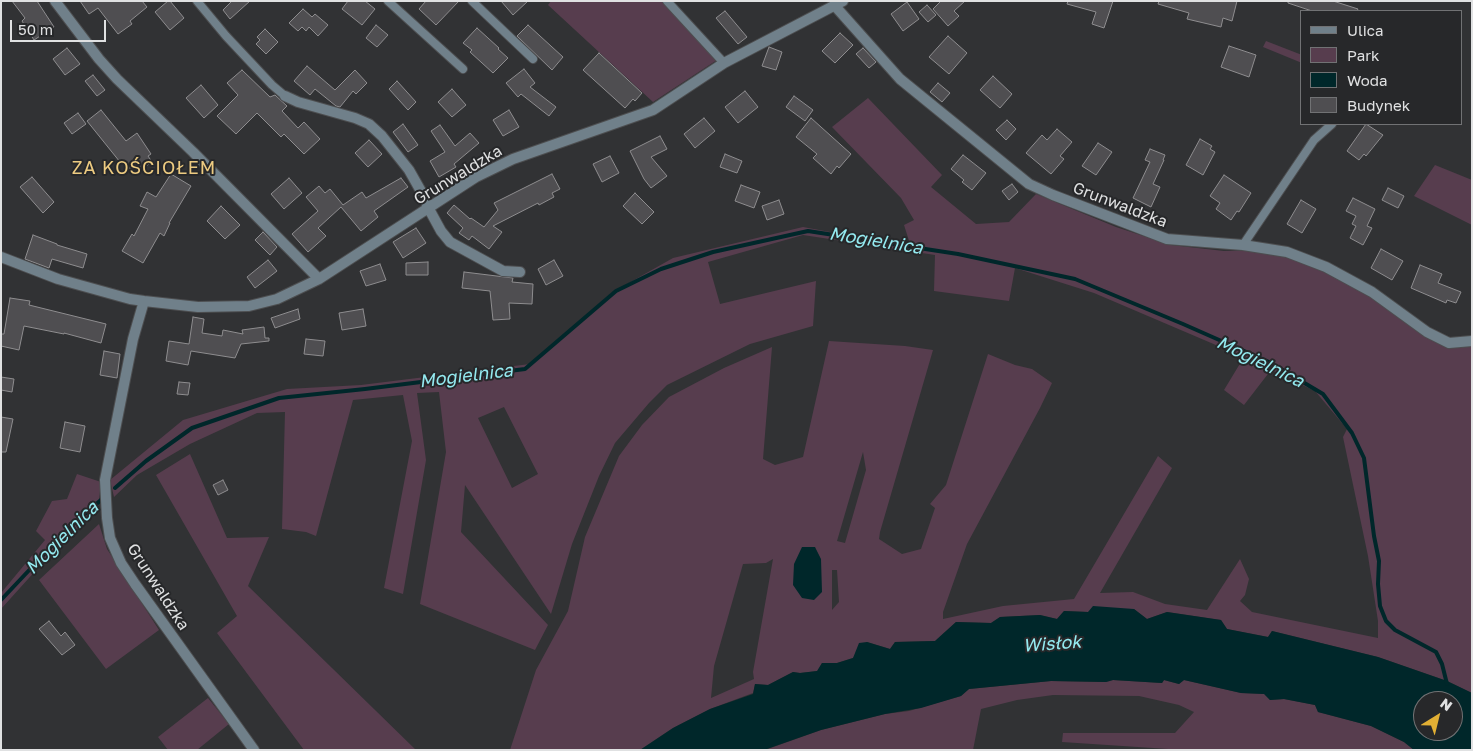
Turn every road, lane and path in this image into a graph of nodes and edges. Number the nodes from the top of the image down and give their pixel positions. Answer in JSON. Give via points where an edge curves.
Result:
{"nodes":[{"id":1,"x":55,"y":1,"type":"edge"},
{"id":2,"x":197,"y":1,"type":"edge"},
{"id":3,"x":388,"y":1,"type":"edge"},
{"id":4,"x":472,"y":1,"type":"edge"},
{"id":5,"x":667,"y":1,"type":"edge"},
{"id":6,"x":839,"y":4,"type":"edge"},
{"id":7,"x":533,"y":59,"type":"dead end"},
{"id":8,"x":724,"y":63,"type":"junction"},
{"id":9,"x":463,"y":69,"type":"dead end"},
{"id":10,"x":286,"y":96,"type":"joint"},
{"id":11,"x":1331,"y":125,"type":"edge"},
{"id":12,"x":429,"y":209,"type":"junction"},
{"id":13,"x":1244,"y":245,"type":"junction"},
{"id":14,"x":1,"y":257,"type":"edge"},
{"id":15,"x":520,"y":272,"type":"dead end"},
{"id":16,"x":319,"y":279,"type":"junction"},
{"id":17,"x":144,"y":301,"type":"junction"},
{"id":18,"x":1472,"y":341,"type":"edge"},
{"id":19,"x":254,"y":750,"type":"edge"}],
"edges":[{"from":1,"to":16,"type":"street","via":[[117,79]]},
{"from":2,"to":10,"type":"lane","via":[[226,36]]},
{"from":3,"to":9,"type":"lane"},
{"from":4,"to":7,"type":"lane"},
{"from":5,"to":8,"type":"lane"},
{"from":6,"to":8,"type":"street","name":"Grunwaldzka"},
{"from":6,"to":13,"type":"street","name":"Grunwaldzka","via":[[900,79],[1029,184],[1167,239]]},
{"from":8,"to":12,"type":"street","name":"Grunwaldzka","via":[[653,110],[513,159],[476,177]]},
{"from":10,"to":12,"type":"street","via":[[369,124],[409,170]]},
{"from":11,"to":13,"type":"lane","via":[[1314,140]]},
{"from":12,"to":15,"type":"street","via":[[450,242],[503,271]]},
{"from":12,"to":16,"type":"street","name":"Grunwaldzka"},
{"from":13,"to":18,"type":"street","name":"Grunwaldzka","via":[[1287,252],[1326,267],[1372,292],[1427,332],[1449,343]]},
{"from":14,"to":17,"type":"street","name":"Grunwaldzka","via":[[58,279]]},
{"from":16,"to":17,"type":"street","name":"Grunwaldzka","via":[[278,299],[250,306],[198,307]]},
{"from":17,"to":19,"type":"street","name":"Grunwaldzka","via":[[133,339],[105,480],[110,538],[135,584]]}]}
